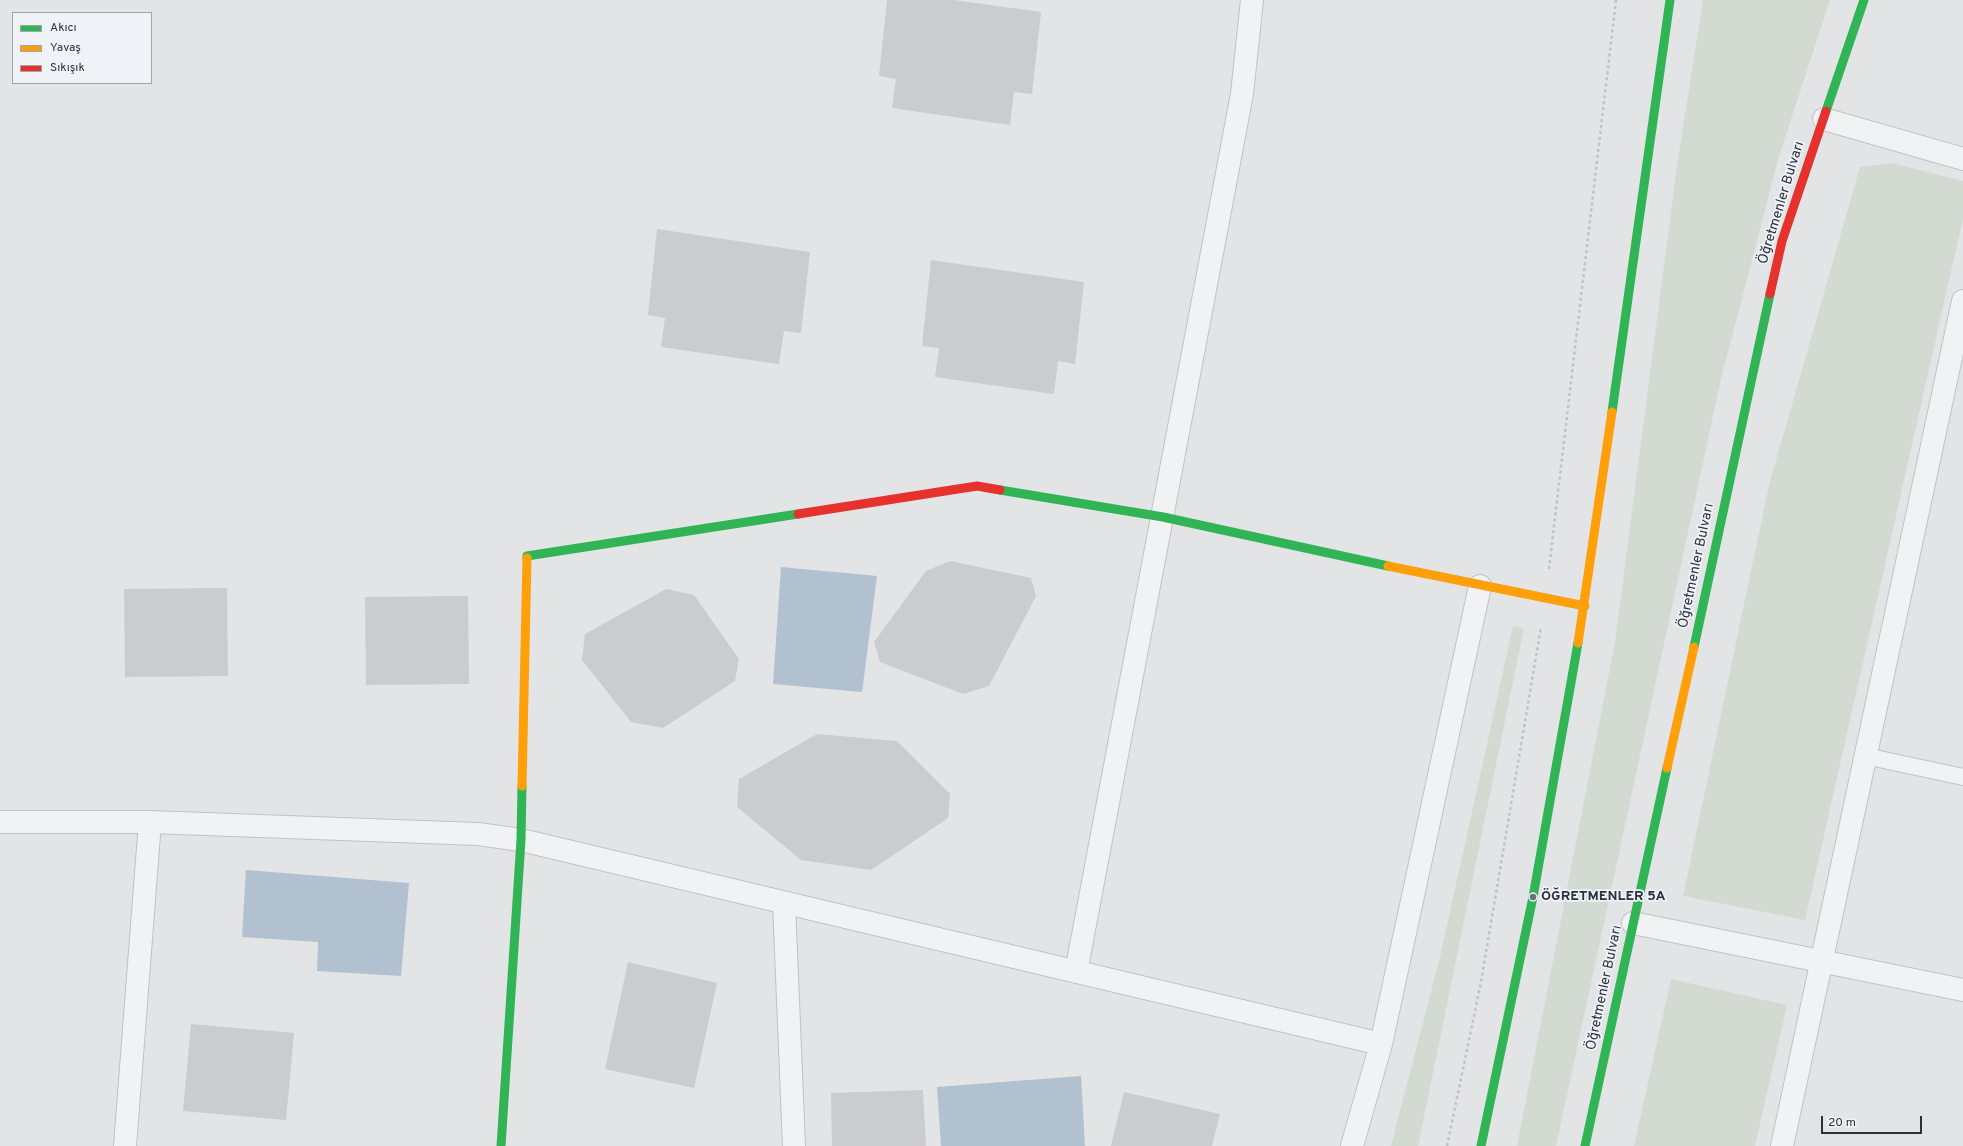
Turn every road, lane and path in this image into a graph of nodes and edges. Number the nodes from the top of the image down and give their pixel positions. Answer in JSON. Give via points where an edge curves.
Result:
{"nodes":[{"id":1,"x":1252,"y":0,"type":"edge"},
{"id":2,"x":1616,"y":0,"type":"edge"},
{"id":3,"x":1670,"y":0,"type":"edge"},
{"id":4,"x":1864,"y":0,"type":"edge"},
{"id":5,"x":1824,"y":119,"type":"junction"},
{"id":6,"x":1963,"y":159,"type":"edge"},
{"id":7,"x":1963,"y":301,"type":"edge"},
{"id":8,"x":1163,"y":517,"type":"junction"},
{"id":9,"x":1549,"y":570,"type":"dead end"},
{"id":10,"x":1480,"y":586,"type":"junction"},
{"id":11,"x":1585,"y":606,"type":"junction"},
{"id":12,"x":1541,"y":623,"type":"dead end"},
{"id":13,"x":1865,"y":756,"type":"junction"},
{"id":14,"x":1963,"y":777,"type":"edge"},
{"id":15,"x":0,"y":822,"type":"edge"},
{"id":16,"x":150,"y":822,"type":"junction"},
{"id":17,"x":521,"y":840,"type":"junction"},
{"id":18,"x":784,"y":903,"type":"junction"},
{"id":19,"x":1633,"y":923,"type":"junction"},
{"id":20,"x":1821,"y":960,"type":"junction"},
{"id":21,"x":1076,"y":972,"type":"junction"},
{"id":22,"x":1963,"y":990,"type":"edge"},
{"id":23,"x":1381,"y":1044,"type":"junction"},
{"id":24,"x":124,"y":1146,"type":"edge"},
{"id":25,"x":501,"y":1146,"type":"edge"},
{"id":26,"x":794,"y":1146,"type":"edge"},
{"id":27,"x":1352,"y":1146,"type":"edge"},
{"id":28,"x":1447,"y":1146,"type":"edge"},
{"id":29,"x":1481,"y":1146,"type":"edge"},
{"id":30,"x":1585,"y":1146,"type":"edge"},
{"id":31,"x":1782,"y":1146,"type":"edge"}],
"edges":[{"from":1,"to":8,"type":"street","via":[[1242,94]]},
{"from":2,"to":9,"type":"path"},
{"from":3,"to":11,"type":"main road"},
{"from":4,"to":5,"type":"main road","name":"Öğretmenler Bulvarı"},
{"from":5,"to":6,"type":"street"},
{"from":5,"to":19,"type":"main road","name":"Öğretmenler Bulvarı","via":[[1782,241]]},
{"from":7,"to":13,"type":"street"},
{"from":8,"to":10,"type":"main road"},
{"from":8,"to":17,"type":"main road","via":[[977,486],[527,556]]},
{"from":8,"to":21,"type":"street"},
{"from":10,"to":11,"type":"main road"},
{"from":10,"to":23,"type":"street"},
{"from":11,"to":29,"type":"main road","via":[[1533,897]]},
{"from":12,"to":28,"type":"path","via":[[1481,982]]},
{"from":13,"to":14,"type":"lane"},
{"from":13,"to":20,"type":"street"},
{"from":15,"to":16,"type":"street"},
{"from":16,"to":17,"type":"street","via":[[478,834]]},
{"from":16,"to":24,"type":"street"},
{"from":17,"to":18,"type":"street"},
{"from":17,"to":25,"type":"main road"},
{"from":18,"to":21,"type":"street"},
{"from":18,"to":26,"type":"street"},
{"from":19,"to":20,"type":"street"},
{"from":19,"to":30,"type":"main road","name":"Öğretmenler Bulvarı"},
{"from":20,"to":22,"type":"street"},
{"from":20,"to":31,"type":"street"},
{"from":21,"to":23,"type":"street"},
{"from":23,"to":27,"type":"street"}]}
